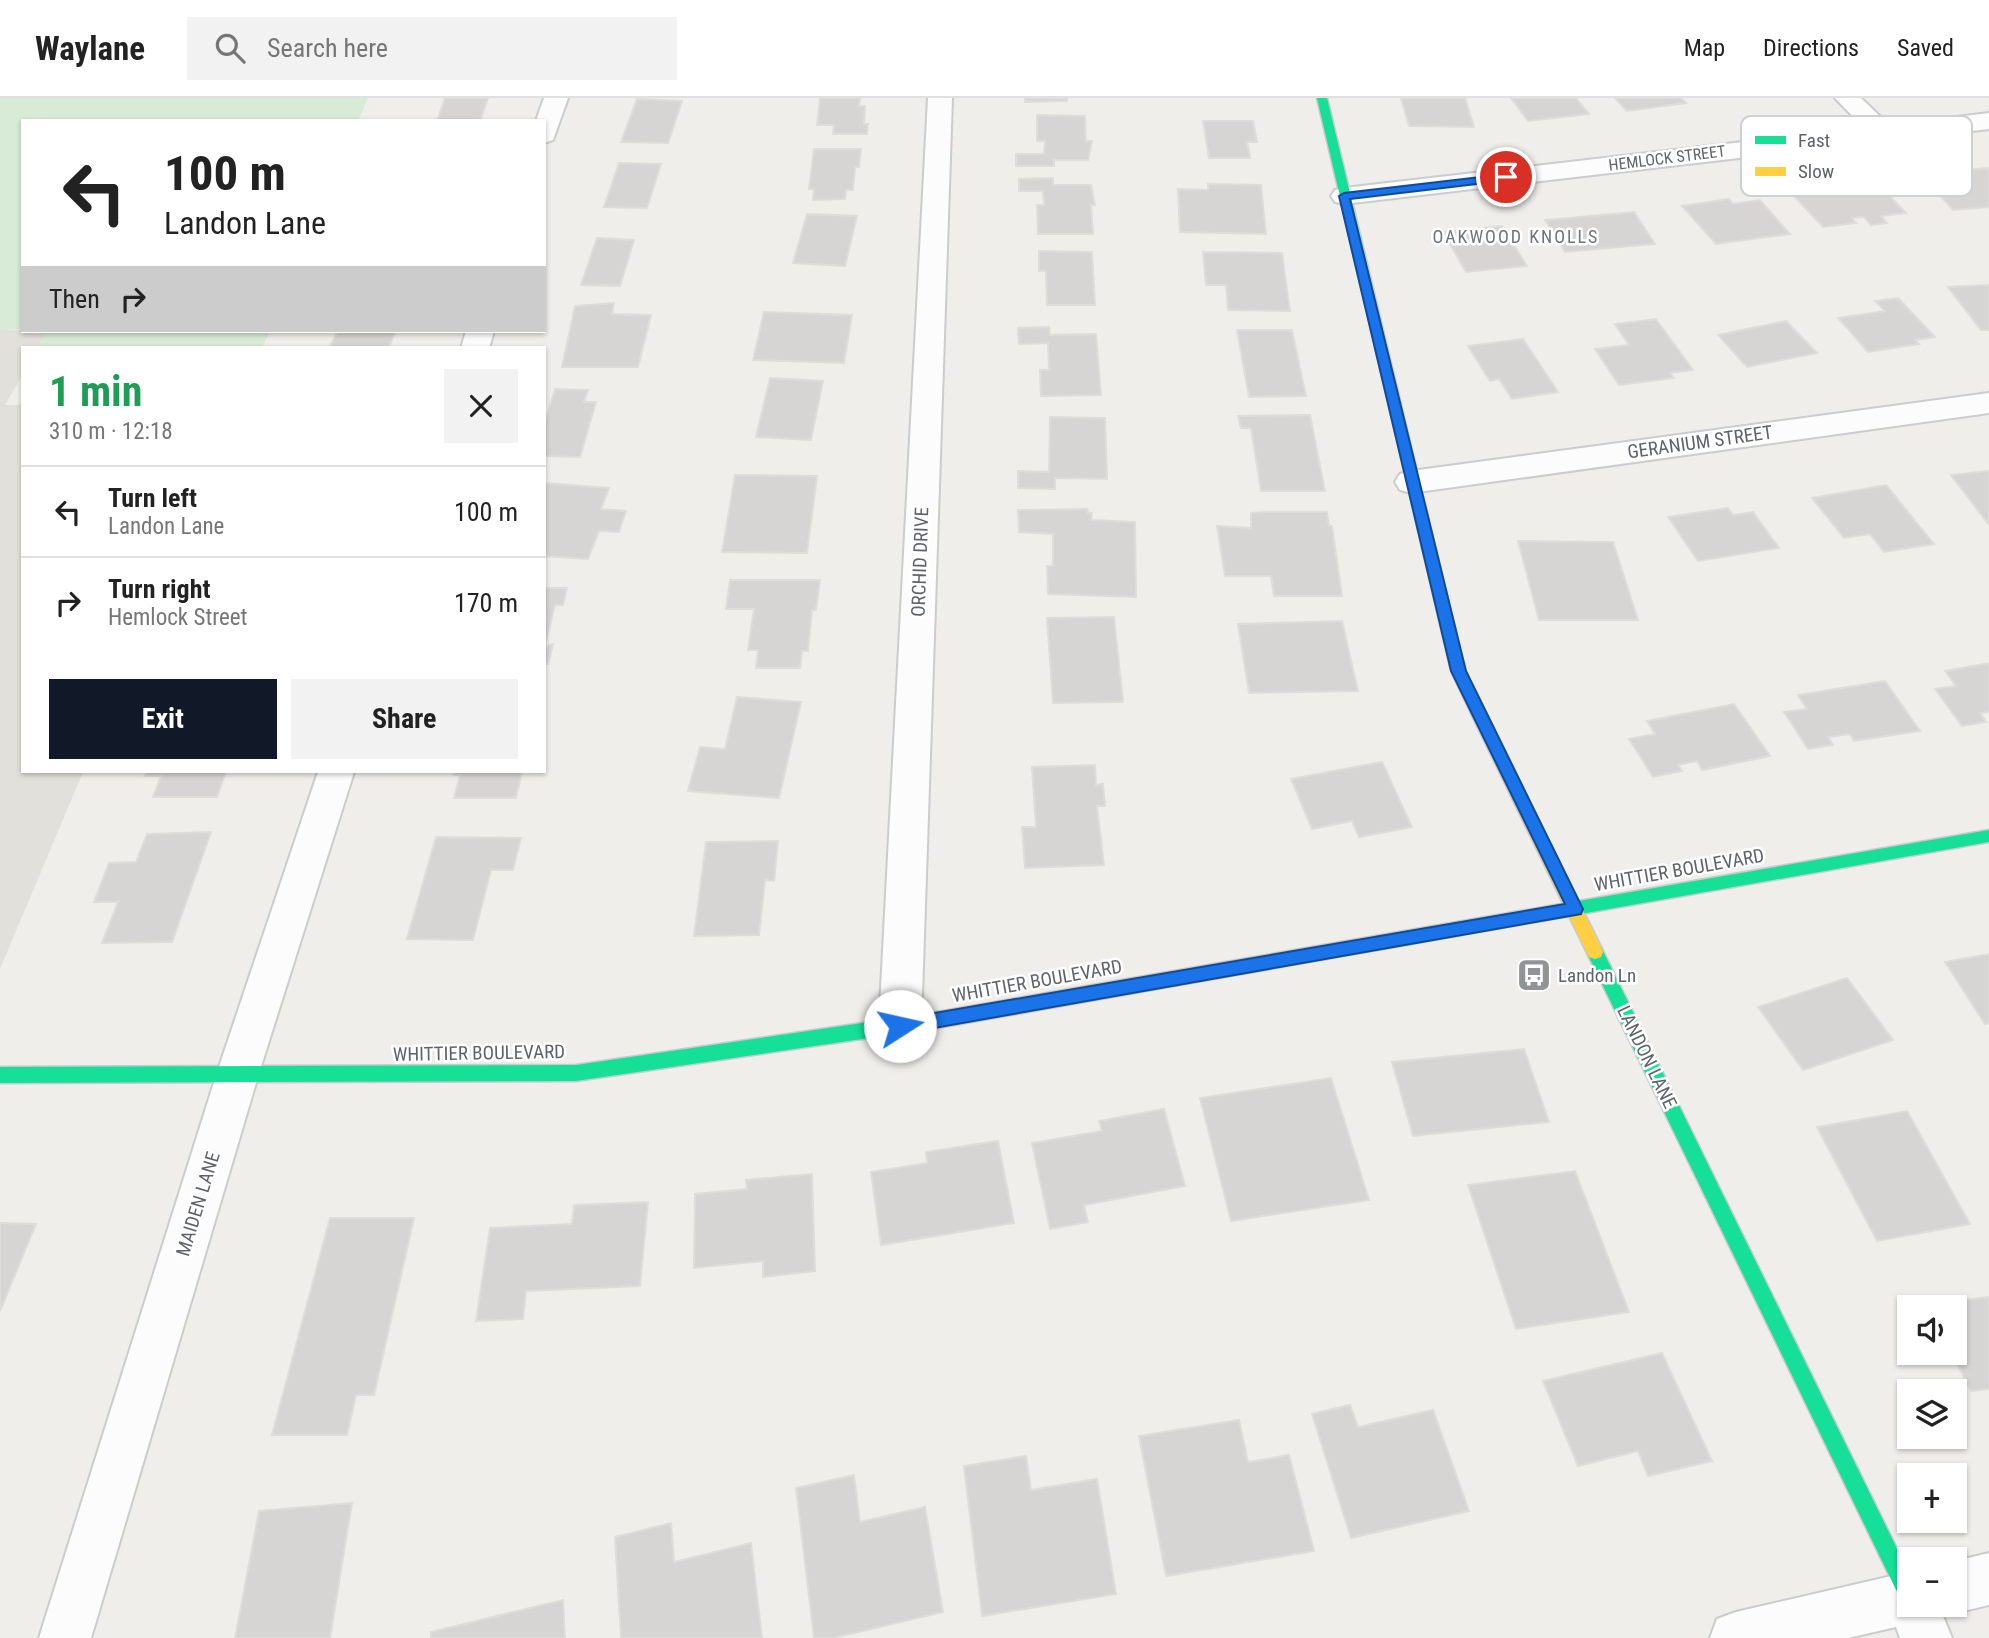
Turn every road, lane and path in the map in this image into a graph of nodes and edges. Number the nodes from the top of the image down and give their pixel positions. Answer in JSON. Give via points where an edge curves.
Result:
{"nodes":[{"id":1,"x":556,"y":98,"type":"edge"},
{"id":2,"x":940,"y":98,"type":"edge"},
{"id":3,"x":1322,"y":98,"type":"edge"},
{"id":4,"x":1847,"y":98,"type":"edge"},
{"id":5,"x":1866,"y":116,"type":"edge"},
{"id":6,"x":546,"y":129,"type":"edge"},
{"id":7,"x":1741,"y":150,"type":"edge"},
{"id":8,"x":1344,"y":196,"type":"junction"},
{"id":9,"x":1989,"y":403,"type":"edge"},
{"id":10,"x":1411,"y":482,"type":"junction"},
{"id":11,"x":336,"y":773,"type":"edge"},
{"id":12,"x":1989,"y":836,"type":"edge"},
{"id":13,"x":1575,"y":909,"type":"junction"},
{"id":14,"x":900,"y":1026,"type":"junction"},
{"id":15,"x":0,"y":1075,"type":"edge"},
{"id":16,"x":237,"y":1076,"type":"junction"},
{"id":17,"x":1897,"y":1571,"type":"edge"},
{"id":18,"x":1989,"y":1579,"type":"edge"},
{"id":19,"x":1967,"y":1584,"type":"edge"},
{"id":20,"x":1897,"y":1599,"type":"edge"},
{"id":21,"x":1918,"y":1617,"type":"edge"},
{"id":22,"x":65,"y":1638,"type":"edge"},
{"id":23,"x":1736,"y":1638,"type":"edge"},
{"id":24,"x":1926,"y":1638,"type":"edge"}],
"edges":[{"from":1,"to":6,"type":"street"},
{"from":2,"to":14,"type":"street","name":"ORCHID DRIVE"},
{"from":3,"to":8,"type":"street","name":"LANDON LANE"},
{"from":4,"to":5,"type":"street"},
{"from":7,"to":8,"type":"street","name":"HEMLOCK STREET"},
{"from":8,"to":10,"type":"street","name":"LANDON LANE"},
{"from":9,"to":10,"type":"street","name":"GERANIUM STREET"},
{"from":10,"to":13,"type":"street","name":"LANDON LANE","via":[[1458,671]]},
{"from":11,"to":16,"type":"street","name":"MAIDEN LANE"},
{"from":12,"to":13,"type":"street","name":"WHITTIER BOULEVARD"},
{"from":13,"to":14,"type":"street","name":"WHITTIER BOULEVARD"},
{"from":13,"to":17,"type":"street","name":"LANDON LANE"},
{"from":14,"to":16,"type":"street","name":"WHITTIER BOULEVARD","via":[[576,1073]]},
{"from":15,"to":16,"type":"street","name":"WHITTIER BOULEVARD"},
{"from":16,"to":22,"type":"street","name":"MAIDEN LANE"},
{"from":18,"to":19,"type":"street"},
{"from":20,"to":23,"type":"street"},
{"from":21,"to":24,"type":"street"}]}
